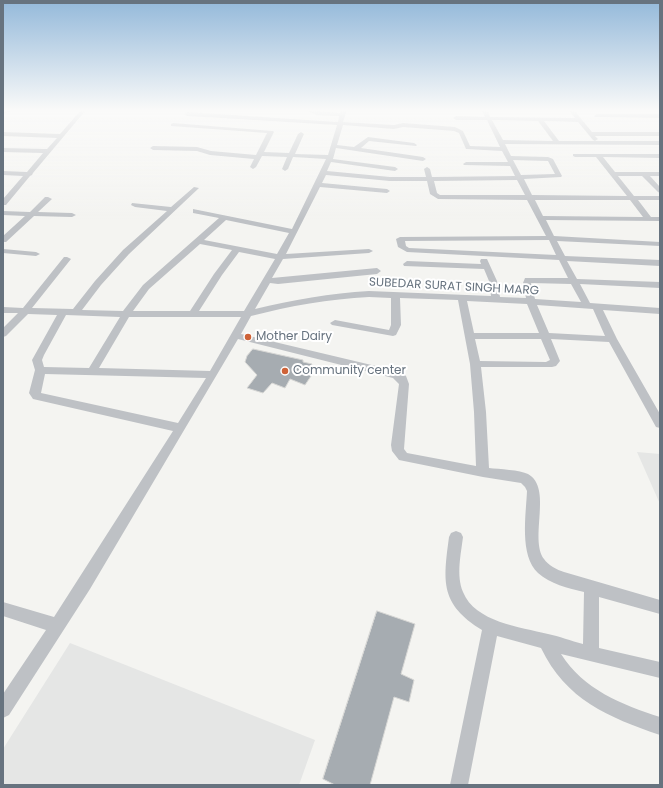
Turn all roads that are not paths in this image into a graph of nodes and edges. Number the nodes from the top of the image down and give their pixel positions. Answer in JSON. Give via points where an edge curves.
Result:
{"nodes":[{"id":1,"x":502,"y":146,"type":"edge"},
{"id":2,"x":52,"y":147,"type":"edge"},
{"id":3,"x":263,"y":147,"type":"edge"},
{"id":4,"x":296,"y":147,"type":"edge"},
{"id":5,"x":333,"y":147,"type":"edge"},
{"id":6,"x":359,"y":147,"type":"edge"},
{"id":7,"x":388,"y":147,"type":"edge"},
{"id":8,"x":467,"y":147,"type":"edge"},
{"id":9,"x":489,"y":147,"type":"edge"},
{"id":10,"x":153,"y":148,"type":"dead end"},
{"id":11,"x":356,"y":149,"type":"junction"},
{"id":12,"x":3,"y":150,"type":"edge"},
{"id":13,"x":49,"y":151,"type":"junction"},
{"id":14,"x":382,"y":153,"type":"junction"},
{"id":15,"x":331,"y":154,"type":"junction"},
{"id":16,"x":575,"y":155,"type":"dead end"},
{"id":17,"x":598,"y":155,"type":"junction"},
{"id":18,"x":258,"y":156,"type":"junction"},
{"id":19,"x":292,"y":156,"type":"junction"},
{"id":20,"x":660,"y":156,"type":"edge"},
{"id":21,"x":423,"y":159,"type":"dead end"},
{"id":22,"x":511,"y":161,"type":"junction"},
{"id":23,"x":466,"y":164,"type":"dead end"},
{"id":24,"x":253,"y":167,"type":"dead end"},
{"id":25,"x":284,"y":169,"type":"dead end"},
{"id":26,"x":395,"y":169,"type":"dead end"},
{"id":27,"x":427,"y":169,"type":"dead end"},
{"id":28,"x":3,"y":173,"type":"edge"},
{"id":29,"x":323,"y":173,"type":"junction"},
{"id":30,"x":30,"y":174,"type":"junction"},
{"id":31,"x":612,"y":174,"type":"junction"},
{"id":32,"x":644,"y":174,"type":"junction"},
{"id":33,"x":660,"y":174,"type":"edge"},
{"id":34,"x":519,"y":177,"type":"junction"},
{"id":35,"x":429,"y":180,"type":"junction"},
{"id":36,"x":317,"y":185,"type":"junction"},
{"id":37,"x":196,"y":188,"type":"dead end"},
{"id":38,"x":387,"y":191,"type":"dead end"},
{"id":39,"x":660,"y":191,"type":"edge"},
{"id":40,"x":3,"y":193,"type":"edge"},
{"id":41,"x":12,"y":193,"type":"junction"},
{"id":42,"x":530,"y":198,"type":"junction"},
{"id":43,"x":632,"y":198,"type":"junction"},
{"id":44,"x":660,"y":198,"type":"edge"},
{"id":45,"x":48,"y":199,"type":"dead end"},
{"id":46,"x":3,"y":203,"type":"edge"},
{"id":47,"x":135,"y":205,"type":"dead end"},
{"id":48,"x":173,"y":209,"type":"junction"},
{"id":49,"x":196,"y":211,"type":"dead end"},
{"id":50,"x":3,"y":213,"type":"edge"},
{"id":51,"x":34,"y":214,"type":"junction"},
{"id":52,"x":72,"y":215,"type":"dead end"},
{"id":53,"x":225,"y":217,"type":"junction"},
{"id":54,"x":541,"y":218,"type":"junction"},
{"id":55,"x":650,"y":219,"type":"junction"},
{"id":56,"x":660,"y":219,"type":"edge"},
{"id":57,"x":294,"y":232,"type":"junction"},
{"id":58,"x":552,"y":238,"type":"junction"},
{"id":59,"x":472,"y":239,"type":"junction"},
{"id":60,"x":3,"y":240,"type":"edge"},
{"id":61,"x":198,"y":241,"type":"junction"},
{"id":62,"x":660,"y":244,"type":"edge"},
{"id":63,"x":237,"y":250,"type":"junction"},
{"id":64,"x":3,"y":251,"type":"edge"},
{"id":65,"x":369,"y":251,"type":"dead end"},
{"id":66,"x":36,"y":254,"type":"dead end"},
{"id":67,"x":481,"y":254,"type":"junction"},
{"id":68,"x":279,"y":257,"type":"junction"},
{"id":69,"x":67,"y":258,"type":"dead end"},
{"id":70,"x":562,"y":258,"type":"junction"},
{"id":71,"x":660,"y":263,"type":"edge"},
{"id":72,"x":407,"y":264,"type":"dead end"},
{"id":73,"x":487,"y":267,"type":"junction"},
{"id":74,"x":377,"y":271,"type":"dead end"},
{"id":75,"x":266,"y":280,"type":"junction"},
{"id":76,"x":574,"y":281,"type":"junction"},
{"id":77,"x":660,"y":285,"type":"edge"},
{"id":78,"x":395,"y":295,"type":"junction"},
{"id":79,"x":462,"y":297,"type":"junction"},
{"id":80,"x":496,"y":299,"type":"junction"},
{"id":81,"x":531,"y":302,"type":"junction"},
{"id":82,"x":587,"y":306,"type":"junction"},
{"id":83,"x":597,"y":307,"type":"junction"},
{"id":84,"x":3,"y":310,"type":"edge"},
{"id":85,"x":25,"y":311,"type":"junction"},
{"id":86,"x":660,"y":311,"type":"edge"},
{"id":87,"x":63,"y":312,"type":"junction"},
{"id":88,"x":76,"y":312,"type":"junction"},
{"id":89,"x":126,"y":314,"type":"junction"},
{"id":90,"x":193,"y":314,"type":"junction"},
{"id":91,"x":247,"y":314,"type":"junction"},
{"id":92,"x":335,"y":323,"type":"dead end"},
{"id":93,"x":3,"y":334,"type":"edge"},
{"id":94,"x":235,"y":335,"type":"junction"},
{"id":95,"x":470,"y":336,"type":"junction"},
{"id":96,"x":545,"y":336,"type":"junction"},
{"id":97,"x":612,"y":339,"type":"junction"},
{"id":98,"x":475,"y":364,"type":"junction"},
{"id":99,"x":40,"y":370,"type":"junction"},
{"id":100,"x":92,"y":371,"type":"junction"},
{"id":101,"x":213,"y":375,"type":"junction"},
{"id":102,"x":660,"y":424,"type":"edge"},
{"id":103,"x":180,"y":428,"type":"junction"},
{"id":104,"x":483,"y":472,"type":"junction"},
{"id":105,"x":456,"y":537,"type":"dead end"},
{"id":106,"x":591,"y":588,"type":"junction"},
{"id":107,"x":660,"y":607,"type":"edge"},
{"id":108,"x":3,"y":609,"type":"edge"},
{"id":109,"x":58,"y":626,"type":"junction"},
{"id":110,"x":491,"y":626,"type":"junction"},
{"id":111,"x":546,"y":641,"type":"junction"},
{"id":112,"x":591,"y":654,"type":"junction"},
{"id":113,"x":660,"y":670,"type":"edge"},
{"id":114,"x":3,"y":709,"type":"edge"},
{"id":115,"x":660,"y":726,"type":"edge"},
{"id":116,"x":458,"y":785,"type":"edge"}],
"edges":[{"from":1,"to":22,"type":"street"},
{"from":2,"to":13,"type":"street"},
{"from":3,"to":18,"type":"street"},
{"from":4,"to":19,"type":"street"},
{"from":5,"to":15,"type":"street"},
{"from":6,"to":11,"type":"street"},
{"from":7,"to":14,"type":"street"},
{"from":8,"to":9,"type":"street"},
{"from":10,"to":18,"type":"street","via":[[197,149],[215,154]]},
{"from":11,"to":14,"type":"street"},
{"from":11,"to":15,"type":"street"},
{"from":12,"to":13,"type":"street"},
{"from":13,"to":30,"type":"street"},
{"from":14,"to":21,"type":"street"},
{"from":15,"to":19,"type":"street"},
{"from":15,"to":26,"type":"street"},
{"from":15,"to":29,"type":"street"},
{"from":16,"to":17,"type":"street"},
{"from":17,"to":20,"type":"street"},
{"from":17,"to":31,"type":"street"},
{"from":18,"to":19,"type":"street"},
{"from":18,"to":24,"type":"street"},
{"from":19,"to":25,"type":"street"},
{"from":22,"to":23,"type":"street"},
{"from":22,"to":34,"type":"street"},
{"from":22,"to":34,"type":"street","via":[[548,159],[559,176]]},
{"from":27,"to":35,"type":"street"},
{"from":28,"to":30,"type":"street"},
{"from":29,"to":35,"type":"street"},
{"from":29,"to":36,"type":"street"},
{"from":30,"to":41,"type":"street"},
{"from":31,"to":32,"type":"street"},
{"from":31,"to":43,"type":"street"},
{"from":32,"to":33,"type":"street"},
{"from":32,"to":39,"type":"street"},
{"from":34,"to":35,"type":"street"},
{"from":34,"to":42,"type":"street"},
{"from":35,"to":42,"type":"street","via":[[434,194],[438,197]]},
{"from":36,"to":38,"type":"street"},
{"from":36,"to":57,"type":"street"},
{"from":37,"to":48,"type":"street"},
{"from":40,"to":41,"type":"street"},
{"from":41,"to":46,"type":"street"},
{"from":42,"to":43,"type":"street"},
{"from":42,"to":54,"type":"street"},
{"from":43,"to":44,"type":"street"},
{"from":43,"to":55,"type":"street"},
{"from":45,"to":51,"type":"street"},
{"from":47,"to":48,"type":"street"},
{"from":48,"to":88,"type":"street","via":[[126,252]]},
{"from":49,"to":53,"type":"street"},
{"from":50,"to":51,"type":"street"},
{"from":51,"to":52,"type":"street"},
{"from":51,"to":60,"type":"street"},
{"from":53,"to":57,"type":"street"},
{"from":53,"to":61,"type":"street"},
{"from":54,"to":55,"type":"street"},
{"from":54,"to":58,"type":"street"},
{"from":55,"to":56,"type":"street"},
{"from":57,"to":68,"type":"street"},
{"from":58,"to":59,"type":"street"},
{"from":58,"to":62,"type":"street"},
{"from":58,"to":70,"type":"street"},
{"from":59,"to":67,"type":"street"},
{"from":59,"to":67,"type":"street","via":[[400,239],[402,247],[407,250]]},
{"from":61,"to":63,"type":"street"},
{"from":61,"to":89,"type":"street","via":[[146,287]]},
{"from":63,"to":68,"type":"street"},
{"from":63,"to":90,"type":"street","via":[[218,274]]},
{"from":64,"to":66,"type":"street"},
{"from":65,"to":68,"type":"street"},
{"from":67,"to":70,"type":"street"},
{"from":67,"to":73,"type":"street"},
{"from":68,"to":75,"type":"street"},
{"from":69,"to":85,"type":"street"},
{"from":70,"to":71,"type":"street"},
{"from":70,"to":76,"type":"street"},
{"from":72,"to":73,"type":"street"},
{"from":73,"to":80,"type":"street","via":[[494,281]]},
{"from":74,"to":75,"type":"street"},
{"from":75,"to":91,"type":"street"},
{"from":76,"to":77,"type":"street"},
{"from":76,"to":81,"type":"street","via":[[528,280]]},
{"from":76,"to":82,"type":"street"},
{"from":78,"to":79,"type":"street","name":"SUBEDAR SURAT SINGH MARG"},
{"from":78,"to":91,"type":"street","name":"SUBEDAR SURAT SINGH MARG","via":[[350,295],[284,305]]},
{"from":78,"to":92,"type":"street","via":[[396,325],[393,333]]},
{"from":79,"to":80,"type":"street","name":"SUBEDAR SURAT SINGH MARG"},
{"from":79,"to":95,"type":"street"},
{"from":80,"to":81,"type":"street","name":"SUBEDAR SURAT SINGH MARG"},
{"from":81,"to":82,"type":"street","name":"SUBEDAR SURAT SINGH MARG"},
{"from":81,"to":96,"type":"street"},
{"from":82,"to":83,"type":"street","name":"SUBEDAR SURAT SINGH MARG"},
{"from":83,"to":86,"type":"street","name":"SUBEDAR SURAT SINGH MARG"},
{"from":83,"to":97,"type":"street"},
{"from":84,"to":85,"type":"street","name":"SUBEDAR SURAT SINGH MARG"},
{"from":85,"to":87,"type":"street","name":"SUBEDAR SURAT SINGH MARG"},
{"from":85,"to":93,"type":"street"},
{"from":87,"to":88,"type":"street","name":"SUBEDAR SURAT SINGH MARG"},
{"from":87,"to":99,"type":"street","via":[[37,360]]},
{"from":88,"to":89,"type":"street","name":"SUBEDAR SURAT SINGH MARG"},
{"from":89,"to":90,"type":"street","name":"SUBEDAR SURAT SINGH MARG"},
{"from":89,"to":100,"type":"street"},
{"from":90,"to":91,"type":"street","name":"SUBEDAR SURAT SINGH MARG"},
{"from":91,"to":94,"type":"street"},
{"from":94,"to":101,"type":"street"},
{"from":94,"to":104,"type":"street","via":[[397,376],[404,384],[398,451],[410,459]]},
{"from":95,"to":96,"type":"street"},
{"from":95,"to":98,"type":"street"},
{"from":96,"to":97,"type":"street"},
{"from":96,"to":98,"type":"street","via":[[555,359],[552,364]]},
{"from":97,"to":102,"type":"street"},
{"from":98,"to":104,"type":"street"},
{"from":99,"to":100,"type":"street"},
{"from":99,"to":103,"type":"street","via":[[34,393],[37,396]]},
{"from":100,"to":101,"type":"street"},
{"from":101,"to":103,"type":"street"},
{"from":103,"to":109,"type":"street"},
{"from":104,"to":106,"type":"street","via":[[524,478],[531,484],[533,552],[538,564],[556,575]]},
{"from":105,"to":110,"type":"street","via":[[451,579],[453,589],[469,613]]},
{"from":106,"to":107,"type":"street"},
{"from":106,"to":112,"type":"street"},
{"from":108,"to":109,"type":"street"},
{"from":109,"to":114,"type":"street"},
{"from":110,"to":111,"type":"street"},
{"from":110,"to":116,"type":"street"},
{"from":111,"to":112,"type":"street"},
{"from":111,"to":115,"type":"street","via":[[559,665],[587,695],[627,716]]},
{"from":112,"to":113,"type":"street"}]}
